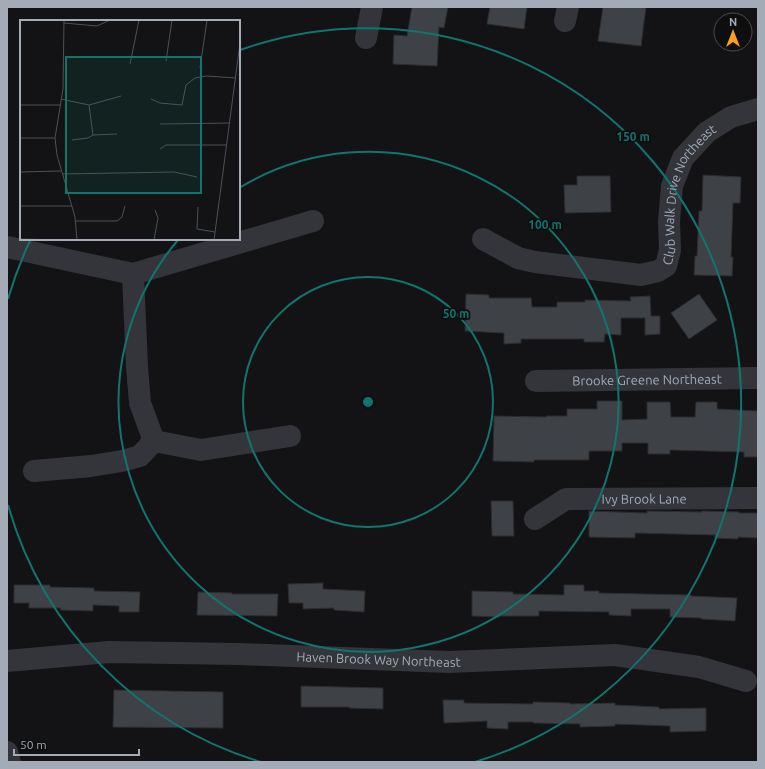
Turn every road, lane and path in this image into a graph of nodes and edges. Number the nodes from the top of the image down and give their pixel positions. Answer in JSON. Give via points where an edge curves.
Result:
{"nodes":[{"id":1,"x":372,"y":7,"type":"edge"},
{"id":2,"x":366,"y":38,"type":"dead end"},
{"id":3,"x":758,"y":110,"type":"edge"},
{"id":4,"x":313,"y":221,"type":"dead end"},
{"id":5,"x":483,"y":239,"type":"dead end"},
{"id":6,"x":7,"y":247,"type":"edge"},
{"id":7,"x":133,"y":274,"type":"junction"},
{"id":8,"x":758,"y":378,"type":"edge"},
{"id":9,"x":536,"y":381,"type":"dead end"},
{"id":10,"x":290,"y":436,"type":"dead end"},
{"id":11,"x":154,"y":441,"type":"junction"},
{"id":12,"x":34,"y":471,"type":"dead end"},
{"id":13,"x":758,"y":498,"type":"edge"},
{"id":14,"x":535,"y":519,"type":"dead end"},
{"id":15,"x":7,"y":661,"type":"edge"},
{"id":16,"x":746,"y":681,"type":"dead end"},
{"id":17,"x":7,"y":752,"type":"edge"},
{"id":18,"x":10,"y":762,"type":"edge"}],
"edges":[{"from":1,"to":2,"type":"street"},
{"from":3,"to":5,"type":"street","name":"Club Walk Drive Northeast","via":[[731,117],[707,132],[683,158],[672,186],[670,250],[666,266],[658,271],[641,275],[535,262],[518,258]]},
{"from":4,"to":7,"type":"street"},
{"from":6,"to":7,"type":"street"},
{"from":7,"to":11,"type":"street","via":[[136,368],[140,403]]},
{"from":8,"to":9,"type":"street","name":"Brooke Greene Northeast"},
{"from":10,"to":11,"type":"street","via":[[201,450]]},
{"from":11,"to":12,"type":"street","via":[[140,456],[122,461]]},
{"from":13,"to":14,"type":"street","name":"Ivy Brook Lane","via":[[566,499]]},
{"from":15,"to":16,"type":"street","name":"Haven Brook Way Northeast","via":[[109,652],[449,662],[615,655],[699,667]]},
{"from":17,"to":18,"type":"street"}]}
